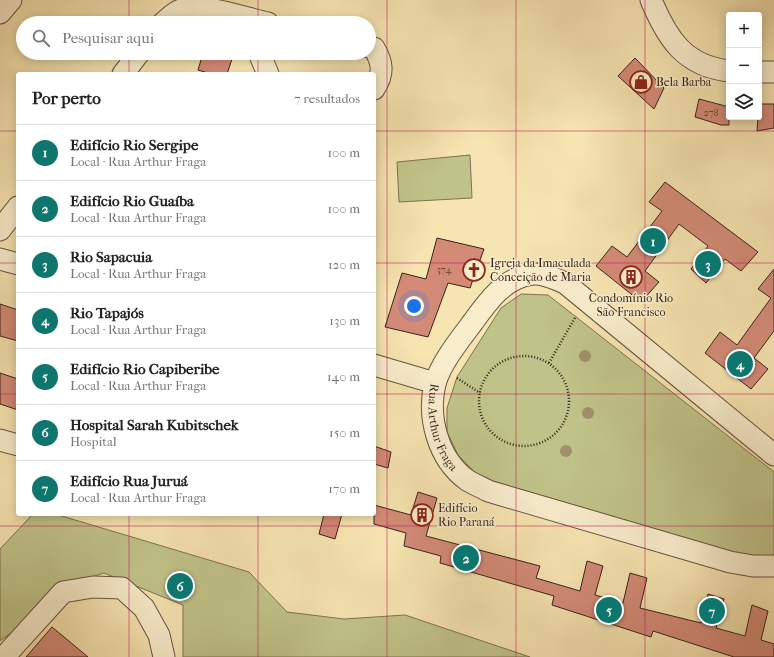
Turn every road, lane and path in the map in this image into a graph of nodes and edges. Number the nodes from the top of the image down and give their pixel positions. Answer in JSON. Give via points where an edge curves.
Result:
{"nodes":[{"id":1,"x":11,"y":0,"type":"edge"},
{"id":2,"x":651,"y":0,"type":"edge"},
{"id":3,"x":0,"y":13,"type":"edge"},
{"id":4,"x":172,"y":16,"type":"edge"},
{"id":5,"x":234,"y":16,"type":"edge"},
{"id":6,"x":376,"y":53,"type":"edge"},
{"id":7,"x":134,"y":60,"type":"edge"},
{"id":8,"x":262,"y":60,"type":"edge"},
{"id":9,"x":726,"y":70,"type":"edge"},
{"id":10,"x":125,"y":72,"type":"edge"},
{"id":11,"x":267,"y":72,"type":"edge"},
{"id":12,"x":762,"y":72,"type":"edge"},
{"id":13,"x":774,"y":72,"type":"edge"},
{"id":14,"x":376,"y":87,"type":"edge"},
{"id":15,"x":16,"y":210,"type":"edge"},
{"id":16,"x":0,"y":230,"type":"edge"},
{"id":17,"x":0,"y":259,"type":"edge"},
{"id":18,"x":16,"y":263,"type":"edge"},
{"id":19,"x":570,"y":312,"type":"dead end"},
{"id":20,"x":576,"y":316,"type":"junction"},
{"id":21,"x":582,"y":321,"type":"dead end"},
{"id":22,"x":549,"y":363,"type":"junction"},
{"id":23,"x":376,"y":366,"type":"edge"},
{"id":24,"x":461,"y":371,"type":"dead end"},
{"id":25,"x":457,"y":377,"type":"junction"},
{"id":26,"x":445,"y":383,"type":"junction"},
{"id":27,"x":480,"y":393,"type":"junction"},
{"id":28,"x":0,"y":440,"type":"edge"},
{"id":29,"x":16,"y":444,"type":"edge"},
{"id":30,"x":774,"y":455,"type":"edge"},
{"id":31,"x":774,"y":566,"type":"edge"},
{"id":32,"x":4,"y":657,"type":"edge"},
{"id":33,"x":164,"y":657,"type":"edge"}],
"edges":[{"from":1,"to":3,"type":"street"},
{"from":2,"to":9,"type":"street","via":[[673,42],[687,56],[703,65]]},
{"from":4,"to":5,"type":"street","via":[[179,10],[192,8]]},
{"from":6,"to":14,"type":"street","via":[[381,60],[380,80]]},
{"from":7,"to":10,"type":"street"},
{"from":8,"to":11,"type":"street"},
{"from":12,"to":13,"type":"street"},
{"from":15,"to":16,"type":"street"},
{"from":17,"to":18,"type":"street"},
{"from":19,"to":20,"type":"path"},
{"from":20,"to":21,"type":"path"},
{"from":20,"to":22,"type":"path"},
{"from":22,"to":27,"type":"path","via":[[535,357],[520,355],[506,359],[494,367],[484,379]]},
{"from":22,"to":27,"type":"path","via":[[560,373],[567,386],[567,415],[560,428],[549,438],[536,444],[521,446],[506,442],[494,434],[485,422],[480,408]]},
{"from":23,"to":26,"type":"street"},
{"from":24,"to":25,"type":"path"},
{"from":25,"to":26,"type":"path"},
{"from":25,"to":27,"type":"path"},
{"from":26,"to":30,"type":"street","name":"Rua Arthur Fraga","via":[[450,352],[497,291],[533,274],[548,276],[565,283]]},
{"from":26,"to":31,"type":"street","name":"Rua Arthur Fraga","via":[[432,416],[439,443],[466,480],[488,490],[730,562]]},
{"from":28,"to":29,"type":"street"},
{"from":32,"to":33,"type":"street","via":[[63,592],[93,587],[122,588],[144,608],[159,635]]}]}
